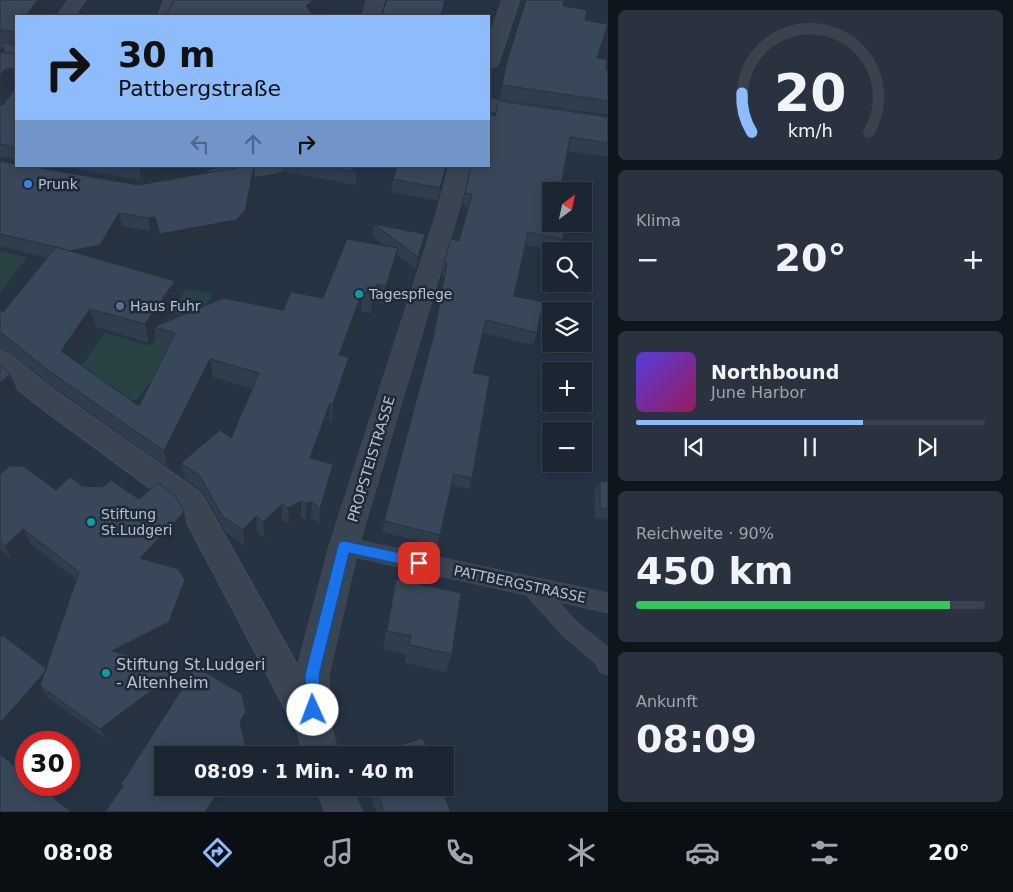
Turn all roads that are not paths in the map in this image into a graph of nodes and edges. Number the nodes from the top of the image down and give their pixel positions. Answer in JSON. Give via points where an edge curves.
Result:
{"nodes":[{"id":1,"x":77,"y":0,"type":"edge"},
{"id":2,"x":170,"y":0,"type":"edge"},
{"id":3,"x":376,"y":0,"type":"edge"},
{"id":4,"x":510,"y":0,"type":"edge"},
{"id":5,"x":67,"y":15,"type":"edge"},
{"id":6,"x":164,"y":15,"type":"edge"},
{"id":7,"x":371,"y":15,"type":"edge"},
{"id":8,"x":0,"y":50,"type":"edge"},
{"id":9,"x":15,"y":52,"type":"edge"},
{"id":10,"x":490,"y":60,"type":"edge"},
{"id":11,"x":490,"y":105,"type":"edge"},
{"id":12,"x":608,"y":123,"type":"edge"},
{"id":13,"x":268,"y":167,"type":"edge"},
{"id":14,"x":460,"y":167,"type":"edge"},
{"id":15,"x":198,"y":179,"type":"edge"},
{"id":16,"x":0,"y":361,"type":"edge"},
{"id":17,"x":344,"y":546,"type":"junction"},
{"id":18,"x":532,"y":587,"type":"junction"},
{"id":19,"x":608,"y":603,"type":"edge"},
{"id":20,"x":608,"y":665,"type":"edge"},
{"id":21,"x":314,"y":728,"type":"junction"},
{"id":22,"x":319,"y":746,"type":"edge"},
{"id":23,"x":337,"y":796,"type":"edge"},
{"id":24,"x":344,"y":812,"type":"edge"}],
"edges":[{"from":1,"to":5,"type":"street"},
{"from":2,"to":6,"type":"lane"},
{"from":3,"to":7,"type":"street"},
{"from":4,"to":10,"type":"street"},
{"from":8,"to":9,"type":"street"},
{"from":11,"to":12,"type":"street"},
{"from":13,"to":15,"type":"street"},
{"from":14,"to":17,"type":"street","name":"PROPSTEISTRASSE"},
{"from":16,"to":21,"type":"street","via":[[191,502]]},
{"from":17,"to":18,"type":"lane","name":"PATTBERGSTRASSE"},
{"from":17,"to":21,"type":"street","name":"PROPSTEISTRASSE","via":[[312,675]]},
{"from":18,"to":19,"type":"lane","name":"PATTBERGSTRASSE"},
{"from":18,"to":20,"type":"lane","via":[[570,629],[603,656]]},
{"from":21,"to":22,"type":"street","name":"PROPSTEISTRASSE"},
{"from":23,"to":24,"type":"street"}]}
